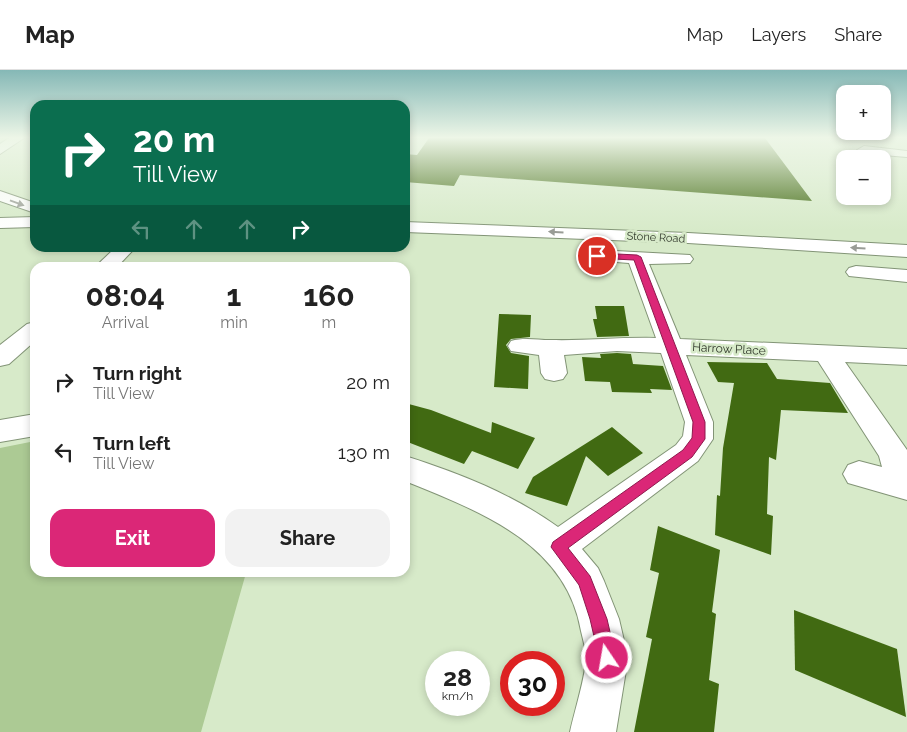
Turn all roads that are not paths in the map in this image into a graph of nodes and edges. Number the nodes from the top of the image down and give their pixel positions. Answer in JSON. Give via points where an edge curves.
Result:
{"nodes":[{"id":1,"x":0,"y":196,"type":"edge"},
{"id":2,"x":30,"y":206,"type":"edge"},
{"id":3,"x":410,"y":212,"type":"edge"},
{"id":4,"x":30,"y":222,"type":"edge"},
{"id":5,"x":0,"y":223,"type":"edge"},
{"id":6,"x":410,"y":227,"type":"edge"},
{"id":7,"x":907,"y":236,"type":"edge"},
{"id":8,"x":907,"y":251,"type":"edge"},
{"id":9,"x":122,"y":252,"type":"edge"},
{"id":10,"x":597,"y":256,"type":"dead end"},
{"id":11,"x":637,"y":257,"type":"junction"},
{"id":12,"x":683,"y":259,"type":"dead end"},
{"id":13,"x":111,"y":262,"type":"edge"},
{"id":14,"x":856,"y":272,"type":"dead end"},
{"id":15,"x":904,"y":279,"type":"edge"},
{"id":16,"x":30,"y":333,"type":"edge"},
{"id":17,"x":520,"y":346,"type":"dead end"},
{"id":18,"x":670,"y":347,"type":"junction"},
{"id":19,"x":551,"y":348,"type":"junction"},
{"id":20,"x":826,"y":354,"type":"junction"},
{"id":21,"x":907,"y":357,"type":"edge"},
{"id":22,"x":0,"y":358,"type":"edge"},
{"id":23,"x":554,"y":373,"type":"dead end"},
{"id":24,"x":30,"y":426,"type":"edge"},
{"id":25,"x":0,"y":432,"type":"edge"},
{"id":26,"x":410,"y":470,"type":"edge"},
{"id":27,"x":859,"y":474,"type":"dead end"},
{"id":28,"x":906,"y":487,"type":"edge"},
{"id":29,"x":558,"y":547,"type":"junction"},
{"id":30,"x":593,"y":732,"type":"edge"}],
"edges":[{"from":1,"to":2,"type":"main road","one_way":true},
{"from":3,"to":7,"type":"main road","name":"Stone Road"},
{"from":4,"to":5,"type":"main road"},
{"from":8,"to":6,"type":"main road","name":"Stone Road","one_way":true},
{"from":9,"to":13,"type":"main road"},
{"from":10,"to":11,"type":"main road"},
{"from":11,"to":12,"type":"main road"},
{"from":11,"to":18,"type":"main road"},
{"from":14,"to":15,"type":"main road"},
{"from":16,"to":22,"type":"main road"},
{"from":17,"to":19,"type":"main road","name":"Harrow Place"},
{"from":18,"to":19,"type":"main road","name":"Harrow Place","via":[[617,344]]},
{"from":18,"to":20,"type":"main road","name":"Harrow Place"},
{"from":18,"to":29,"type":"main road","via":[[699,422],[698,439],[687,453]]},
{"from":19,"to":23,"type":"main road"},
{"from":20,"to":21,"type":"main road","name":"Harrow Place"},
{"from":20,"to":28,"type":"main road","via":[[894,454]]},
{"from":24,"to":25,"type":"main road"},
{"from":26,"to":29,"type":"main road","via":[[470,493],[525,522]]},
{"from":27,"to":28,"type":"main road"},
{"from":29,"to":30,"type":"main road","via":[[585,581],[599,619],[607,658]]}]}
